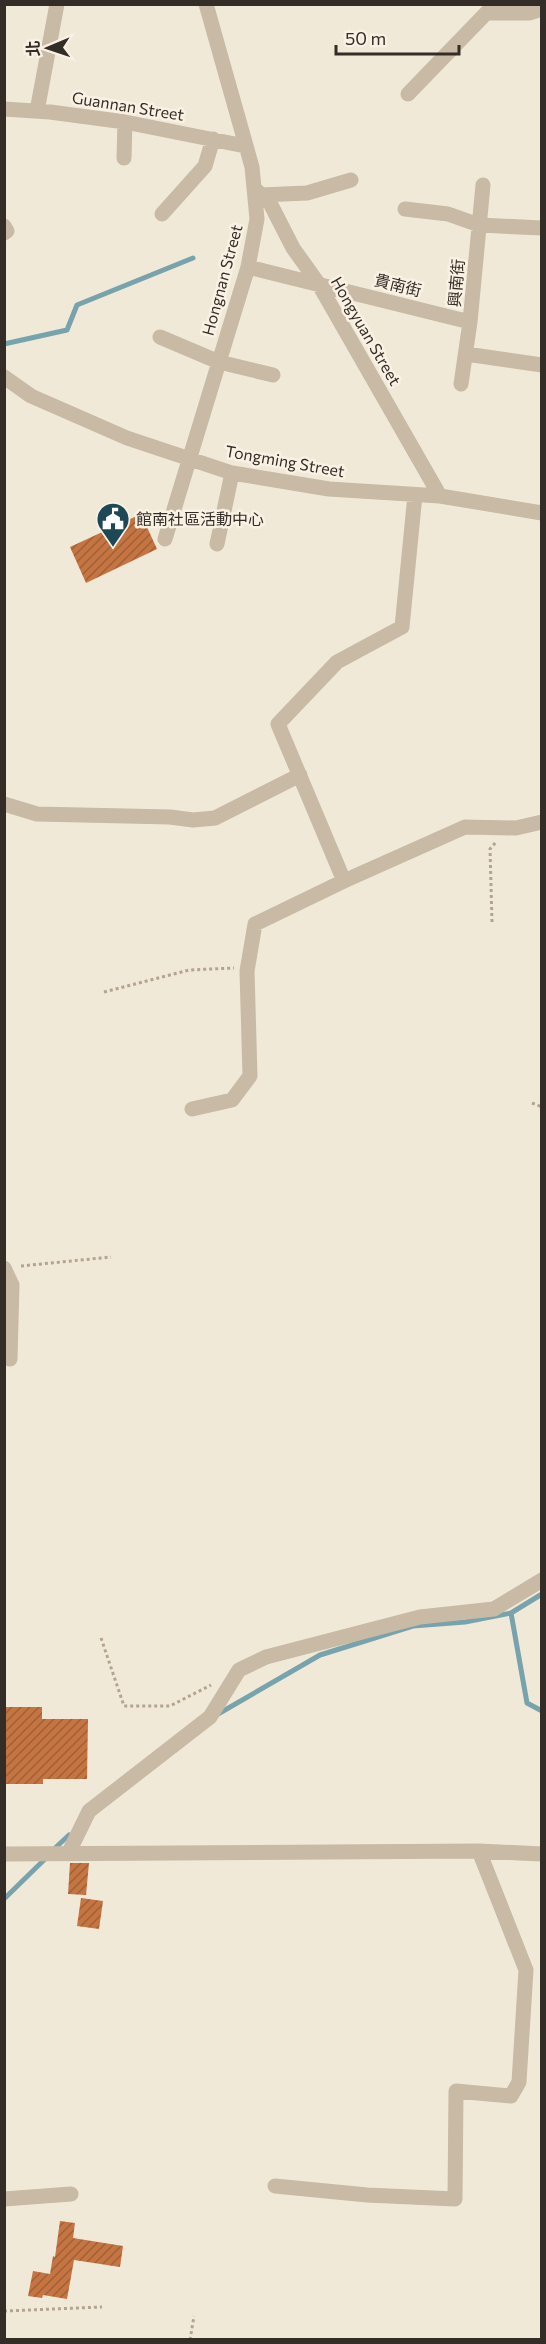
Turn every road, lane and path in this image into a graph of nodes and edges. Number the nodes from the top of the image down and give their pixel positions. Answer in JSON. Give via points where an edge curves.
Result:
{"nodes":[{"id":1,"x":57,"y":4,"type":"edge"},
{"id":2,"x":206,"y":4,"type":"edge"},
{"id":3,"x":491,"y":9,"type":"edge"},
{"id":4,"x":542,"y":9,"type":"edge"},
{"id":5,"x":408,"y":94,"type":"dead end"},
{"id":6,"x":4,"y":109,"type":"edge"},
{"id":7,"x":37,"y":111,"type":"junction"},
{"id":8,"x":125,"y":122,"type":"junction"},
{"id":9,"x":213,"y":139,"type":"junction"},
{"id":10,"x":245,"y":146,"type":"junction"},
{"id":11,"x":124,"y":158,"type":"dead end"},
{"id":12,"x":351,"y":180,"type":"dead end"},
{"id":13,"x":483,"y":185,"type":"dead end"},
{"id":14,"x":258,"y":192,"type":"junction"},
{"id":15,"x":405,"y":209,"type":"dead end"},
{"id":16,"x":162,"y":214,"type":"dead end"},
{"id":17,"x":479,"y":225,"type":"junction"},
{"id":18,"x":4,"y":226,"type":"edge"},
{"id":19,"x":542,"y":228,"type":"edge"},
{"id":20,"x":4,"y":233,"type":"edge"},
{"id":21,"x":248,"y":267,"type":"junction"},
{"id":22,"x":318,"y":283,"type":"junction"},
{"id":23,"x":470,"y":321,"type":"junction"},
{"id":24,"x":160,"y":337,"type":"dead end"},
{"id":25,"x":466,"y":354,"type":"junction"},
{"id":26,"x":219,"y":362,"type":"junction"},
{"id":27,"x":542,"y":364,"type":"edge"},
{"id":28,"x":273,"y":375,"type":"dead end"},
{"id":29,"x":4,"y":378,"type":"edge"},
{"id":30,"x":461,"y":384,"type":"dead end"},
{"id":31,"x":189,"y":458,"type":"junction"},
{"id":32,"x":232,"y":473,"type":"junction"},
{"id":33,"x":415,"y":495,"type":"junction"},
{"id":34,"x":440,"y":496,"type":"junction"},
{"id":35,"x":542,"y":513,"type":"edge"},
{"id":36,"x":165,"y":539,"type":"dead end"},
{"id":37,"x":217,"y":544,"type":"dead end"},
{"id":38,"x":300,"y":775,"type":"junction"},
{"id":39,"x":4,"y":804,"type":"edge"},
{"id":40,"x":542,"y":822,"type":"edge"},
{"id":41,"x":512,"y":828,"type":"junction"},
{"id":42,"x":344,"y":881,"type":"junction"},
{"id":43,"x":492,"y":922,"type":"dead end"},
{"id":44,"x":248,"y":968,"type":"junction"},
{"id":45,"x":104,"y":992,"type":"dead end"},
{"id":46,"x":532,"y":1103,"type":"dead end"},
{"id":47,"x":542,"y":1107,"type":"edge"},
{"id":48,"x":192,"y":1109,"type":"dead end"},
{"id":49,"x":111,"y":1257,"type":"dead end"},
{"id":50,"x":10,"y":1267,"type":"edge"},
{"id":51,"x":10,"y":1359,"type":"dead end"},
{"id":52,"x":542,"y":1580,"type":"edge"},
{"id":53,"x":101,"y":1638,"type":"dead end"},
{"id":54,"x":239,"y":1670,"type":"junction"},
{"id":55,"x":479,"y":1851,"type":"junction"},
{"id":56,"x":4,"y":1854,"type":"edge"},
{"id":57,"x":68,"y":1854,"type":"junction"},
{"id":58,"x":542,"y":1854,"type":"edge"},
{"id":59,"x":275,"y":2186,"type":"dead end"},
{"id":60,"x":71,"y":2194,"type":"dead end"},
{"id":61,"x":4,"y":2199,"type":"edge"},
{"id":62,"x":102,"y":2307,"type":"dead end"},
{"id":63,"x":4,"y":2311,"type":"edge"},
{"id":64,"x":194,"y":2316,"type":"dead end"},
{"id":65,"x":190,"y":2340,"type":"edge"}],
"edges":[{"from":1,"to":7,"type":"street"},
{"from":2,"to":10,"type":"street","name":"Hongnan Street"},
{"from":3,"to":4,"type":"street","via":[[529,13]]},
{"from":3,"to":5,"type":"street"},
{"from":6,"to":7,"type":"street","name":"Guannan Street"},
{"from":7,"to":8,"type":"street","name":"Guannan Street"},
{"from":8,"to":9,"type":"street","name":"Guannan Street"},
{"from":8,"to":11,"type":"street"},
{"from":9,"to":10,"type":"street","name":"Guannan Street"},
{"from":9,"to":16,"type":"street","via":[[205,166]]},
{"from":10,"to":14,"type":"street","name":"Hongnan Street"},
{"from":12,"to":14,"type":"street","via":[[307,193]]},
{"from":13,"to":17,"type":"street","name":"興南街"},
{"from":14,"to":21,"type":"street","name":"Hongnan Street"},
{"from":14,"to":22,"type":"street","name":"Hongyuan Street","via":[[270,203],[293,248]]},
{"from":15,"to":17,"type":"street","via":[[448,214]]},
{"from":17,"to":19,"type":"street"},
{"from":17,"to":23,"type":"street","name":"興南街"},
{"from":18,"to":20,"type":"street"},
{"from":21,"to":22,"type":"street","name":"貴南街"},
{"from":21,"to":26,"type":"street","name":"Hongnan Street"},
{"from":22,"to":23,"type":"street","name":"貴南街"},
{"from":22,"to":34,"type":"street","name":"Hongyuan Street"},
{"from":23,"to":25,"type":"street","name":"興南街"},
{"from":24,"to":26,"type":"street"},
{"from":25,"to":27,"type":"street"},
{"from":25,"to":30,"type":"street","name":"興南街"},
{"from":26,"to":28,"type":"street"},
{"from":26,"to":31,"type":"street","name":"Hongnan Street"},
{"from":29,"to":31,"type":"street","name":"Tongming Street","via":[[31,396],[127,438]]},
{"from":31,"to":32,"type":"street","name":"Tongming Street"},
{"from":31,"to":36,"type":"street","name":"Hongnan Street"},
{"from":32,"to":33,"type":"street","name":"Tongming Street","via":[[329,489]]},
{"from":32,"to":37,"type":"street"},
{"from":33,"to":34,"type":"street","name":"Tongming Street"},
{"from":33,"to":38,"type":"street","via":[[402,627],[337,662],[278,724]]},
{"from":34,"to":35,"type":"street","name":"Tongming Street"},
{"from":38,"to":39,"type":"street","via":[[215,818],[37,814]]},
{"from":38,"to":42,"type":"street"},
{"from":40,"to":41,"type":"street"},
{"from":41,"to":42,"type":"street","via":[[465,827]]},
{"from":41,"to":43,"type":"path","via":[[490,849]]},
{"from":42,"to":44,"type":"street","via":[[255,924]]},
{"from":44,"to":45,"type":"path","via":[[189,970]]},
{"from":44,"to":48,"type":"street","via":[[250,1076],[232,1100]]},
{"from":46,"to":47,"type":"path"},
{"from":49,"to":50,"type":"path"},
{"from":50,"to":51,"type":"street"},
{"from":52,"to":54,"type":"street","via":[[494,1609],[420,1617],[266,1657]]},
{"from":53,"to":54,"type":"path","via":[[124,1706],[170,1706]]},
{"from":54,"to":57,"type":"street","via":[[210,1717],[89,1810]]},
{"from":55,"to":57,"type":"street"},
{"from":55,"to":58,"type":"street"},
{"from":55,"to":59,"type":"street","via":[[526,1970],[519,2082],[511,2096],[456,2091],[455,2199]]},
{"from":56,"to":57,"type":"street"},
{"from":60,"to":61,"type":"street"},
{"from":62,"to":63,"type":"path"},
{"from":64,"to":65,"type":"path"}]}
